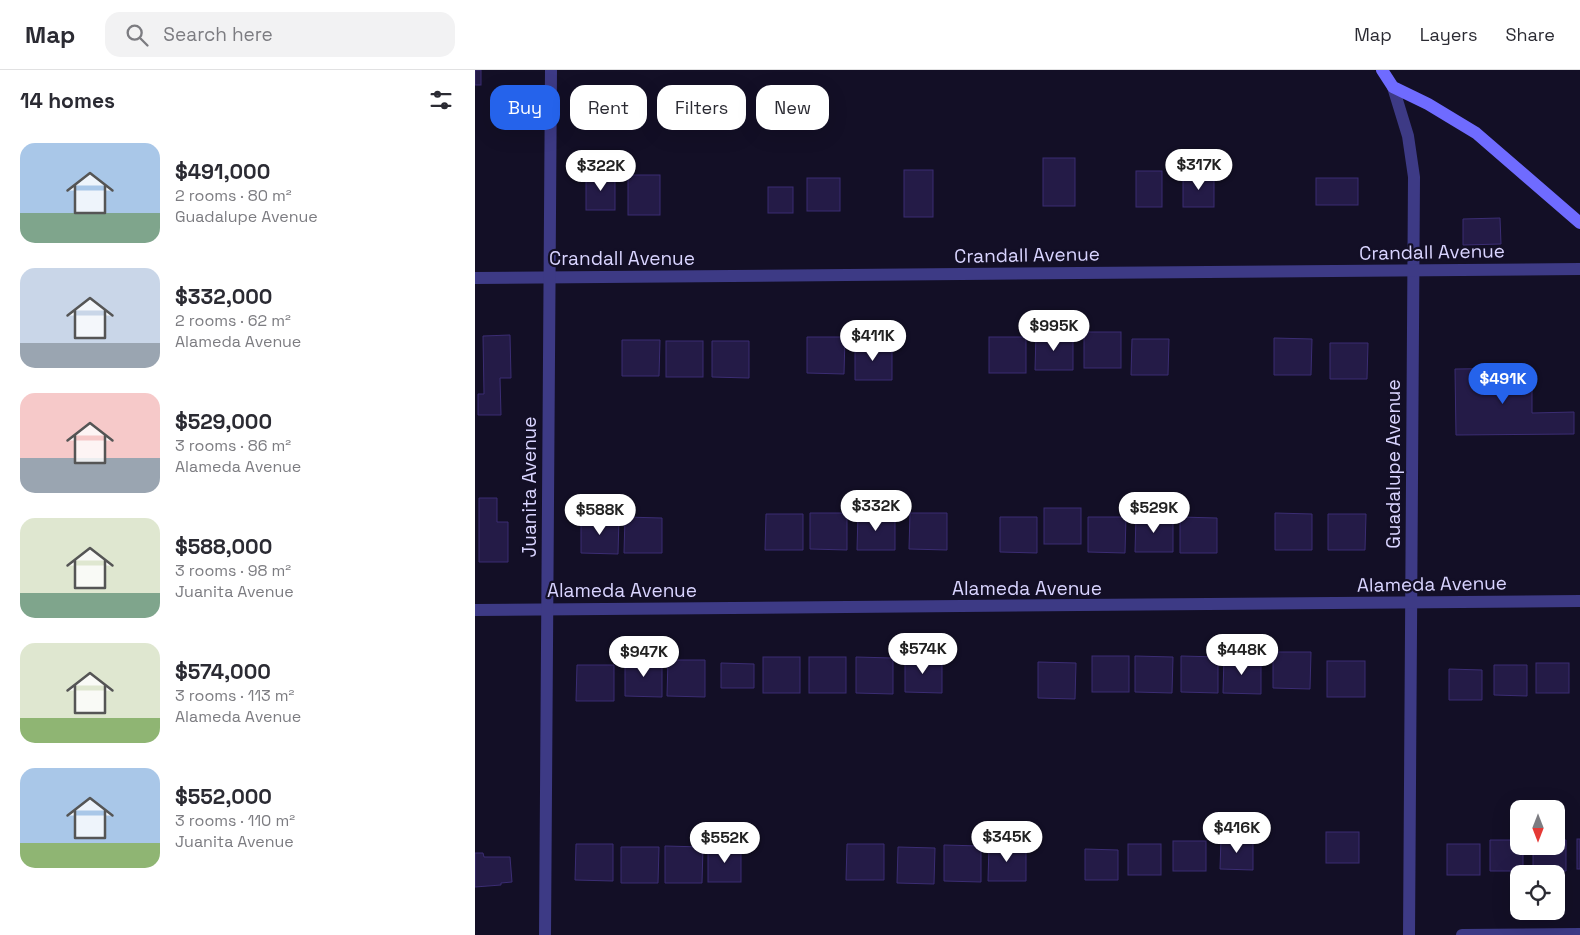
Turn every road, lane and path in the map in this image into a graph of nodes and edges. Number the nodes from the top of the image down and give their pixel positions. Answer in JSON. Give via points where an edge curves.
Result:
{"nodes":[{"id":1,"x":551,"y":70,"type":"edge"},
{"id":2,"x":1382,"y":70,"type":"edge"},
{"id":3,"x":1393,"y":87,"type":"junction"},
{"id":4,"x":1580,"y":223,"type":"edge"},
{"id":5,"x":1580,"y":269,"type":"edge"},
{"id":6,"x":1413,"y":271,"type":"junction"},
{"id":7,"x":550,"y":277,"type":"junction"},
{"id":8,"x":475,"y":278,"type":"edge"},
{"id":9,"x":1580,"y":602,"type":"edge"},
{"id":10,"x":1411,"y":603,"type":"junction"},
{"id":11,"x":475,"y":610,"type":"edge"},
{"id":12,"x":547,"y":610,"type":"junction"},
{"id":13,"x":1580,"y":934,"type":"edge"},
{"id":14,"x":545,"y":935,"type":"edge"},
{"id":15,"x":1409,"y":935,"type":"edge"},
{"id":16,"x":1462,"y":935,"type":"edge"}],
"edges":[{"from":1,"to":7,"type":"street","name":"Juanita Avenue"},
{"from":2,"to":3,"type":"main road"},
{"from":3,"to":4,"type":"main road","via":[[1476,134]]},
{"from":3,"to":6,"type":"street","name":"Guadalupe Avenue","via":[[1408,136],[1414,178]]},
{"from":5,"to":6,"type":"street","name":"Crandall Avenue"},
{"from":6,"to":7,"type":"street","name":"Crandall Avenue"},
{"from":6,"to":10,"type":"street","name":"Guadalupe Avenue"},
{"from":7,"to":8,"type":"street","name":"Crandall Avenue"},
{"from":7,"to":12,"type":"street","name":"Juanita Avenue"},
{"from":9,"to":10,"type":"street","name":"Alameda Avenue"},
{"from":10,"to":12,"type":"street","name":"Alameda Avenue"},
{"from":10,"to":15,"type":"street","name":"Guadalupe Avenue"},
{"from":11,"to":12,"type":"street","name":"Alameda Avenue"},
{"from":12,"to":14,"type":"street","name":"Juanita Avenue"},
{"from":13,"to":16,"type":"street"}]}
